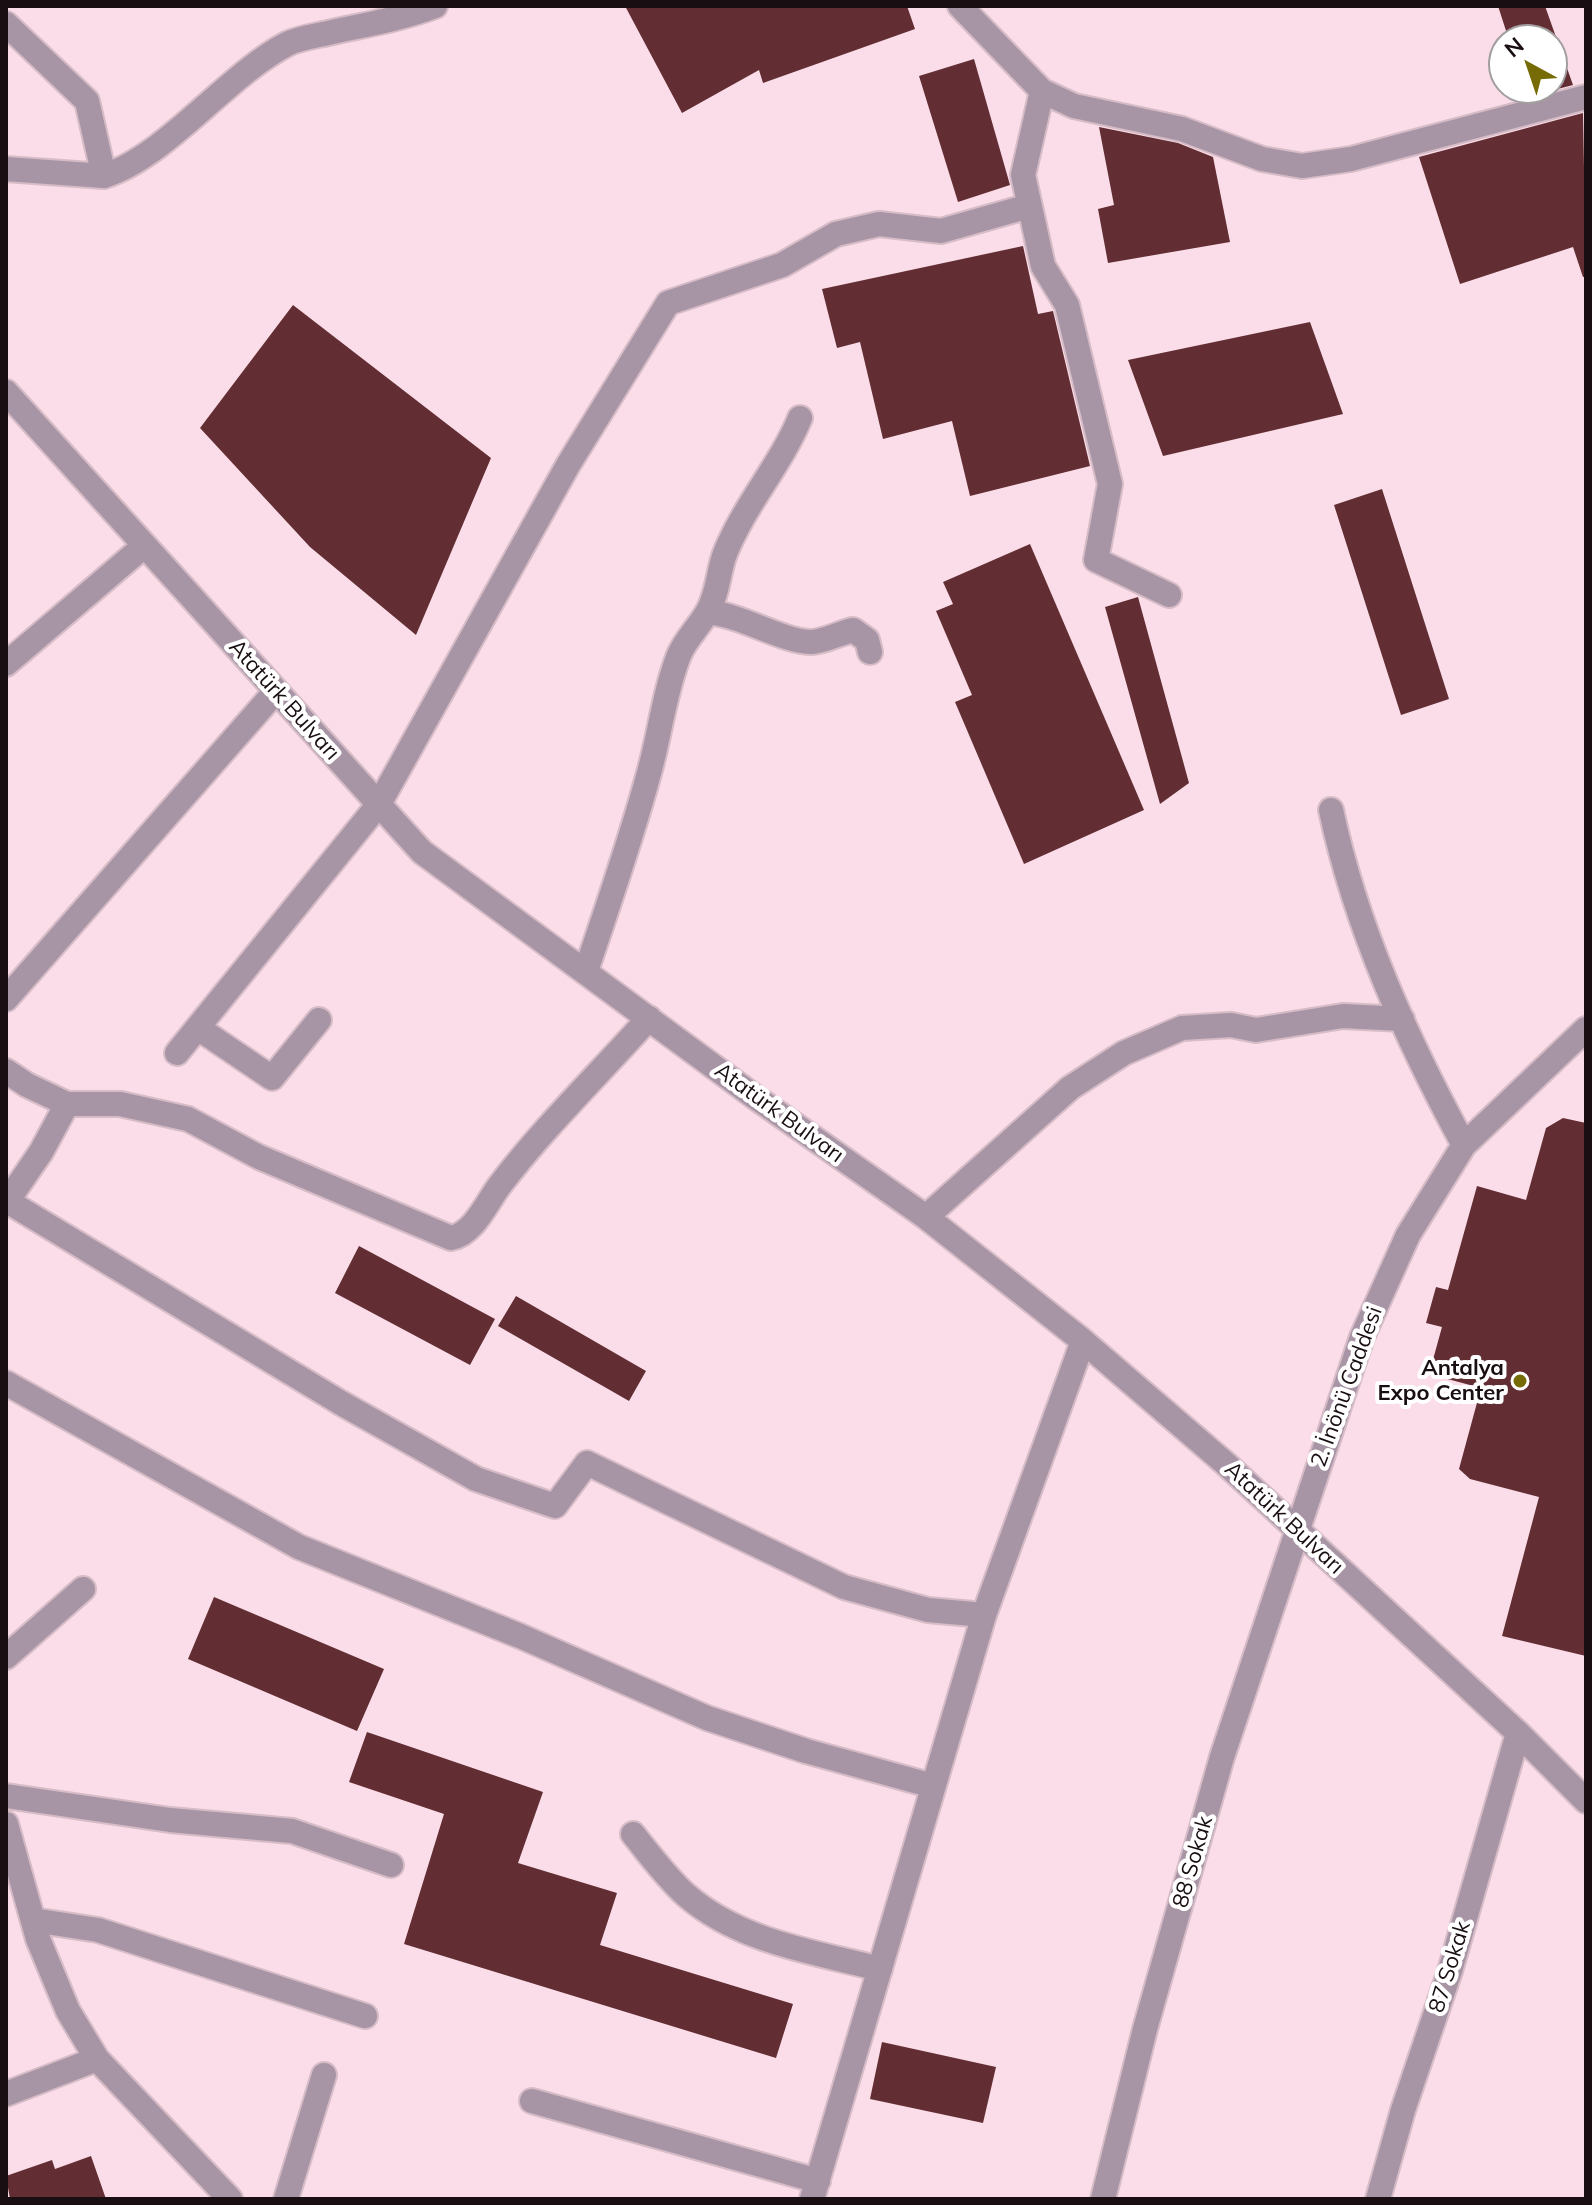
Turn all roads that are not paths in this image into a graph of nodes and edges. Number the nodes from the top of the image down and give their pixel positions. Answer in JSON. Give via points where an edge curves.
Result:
{"nodes":[{"id":1,"x":435,"y":6,"type":"edge"},
{"id":2,"x":960,"y":6,"type":"edge"},
{"id":3,"x":6,"y":24,"type":"edge"},
{"id":4,"x":1042,"y":91,"type":"junction"},
{"id":5,"x":1586,"y":97,"type":"edge"},
{"id":6,"x":6,"y":169,"type":"edge"},
{"id":7,"x":104,"y":176,"type":"junction"},
{"id":8,"x":1029,"y":206,"type":"junction"},
{"id":9,"x":6,"y":392,"type":"edge"},
{"id":10,"x":800,"y":418,"type":"dead end"},
{"id":11,"x":144,"y":546,"type":"junction"},
{"id":12,"x":1169,"y":595,"type":"dead end"},
{"id":13,"x":708,"y":612,"type":"junction"},
{"id":14,"x":870,"y":652,"type":"dead end"},
{"id":15,"x":6,"y":664,"type":"edge"},
{"id":16,"x":276,"y":691,"type":"junction"},
{"id":17,"x":379,"y":804,"type":"junction"},
{"id":18,"x":1331,"y":810,"type":"dead end"},
{"id":19,"x":586,"y":971,"type":"junction"},
{"id":20,"x":6,"y":999,"type":"edge"},
{"id":21,"x":649,"y":1018,"type":"junction"},
{"id":22,"x":1402,"y":1019,"type":"junction"},
{"id":23,"x":319,"y":1020,"type":"dead end"},
{"id":24,"x":198,"y":1028,"type":"junction"},
{"id":25,"x":1586,"y":1029,"type":"edge"},
{"id":26,"x":177,"y":1053,"type":"dead end"},
{"id":27,"x":6,"y":1071,"type":"edge"},
{"id":28,"x":67,"y":1104,"type":"junction"},
{"id":29,"x":1464,"y":1145,"type":"junction"},
{"id":30,"x":7,"y":1202,"type":"edge"},
{"id":31,"x":926,"y":1217,"type":"junction"},
{"id":32,"x":1083,"y":1341,"type":"junction"},
{"id":33,"x":6,"y":1383,"type":"edge"},
{"id":34,"x":1297,"y":1530,"type":"junction"},
{"id":35,"x":83,"y":1589,"type":"dead end"},
{"id":36,"x":984,"y":1615,"type":"junction"},
{"id":37,"x":6,"y":1657,"type":"edge"},
{"id":38,"x":1518,"y":1733,"type":"junction"},
{"id":39,"x":933,"y":1786,"type":"junction"},
{"id":40,"x":6,"y":1796,"type":"edge"},
{"id":41,"x":1586,"y":1801,"type":"edge"},
{"id":42,"x":6,"y":1824,"type":"edge"},
{"id":43,"x":633,"y":1834,"type":"dead end"},
{"id":44,"x":391,"y":1865,"type":"dead end"},
{"id":45,"x":33,"y":1920,"type":"junction"},
{"id":46,"x":880,"y":1969,"type":"junction"},
{"id":47,"x":365,"y":2016,"type":"dead end"},
{"id":48,"x":97,"y":2059,"type":"junction"},
{"id":49,"x":324,"y":2075,"type":"dead end"},
{"id":50,"x":6,"y":2094,"type":"edge"},
{"id":51,"x":532,"y":2101,"type":"dead end"},
{"id":52,"x":815,"y":2190,"type":"edge"},
{"id":53,"x":230,"y":2199,"type":"edge"},
{"id":54,"x":286,"y":2199,"type":"edge"},
{"id":55,"x":1103,"y":2199,"type":"edge"},
{"id":56,"x":1378,"y":2199,"type":"edge"}],
"edges":[{"from":1,"to":7,"type":"street","via":[[289,42],[120,171]]},
{"from":2,"to":4,"type":"street"},
{"from":3,"to":7,"type":"street","via":[[87,101]]},
{"from":4,"to":5,"type":"street","via":[[1074,106],[1182,129],[1262,159],[1302,166],[1351,159]]},
{"from":4,"to":8,"type":"street","via":[[1023,175]]},
{"from":6,"to":7,"type":"street"},
{"from":8,"to":12,"type":"street","via":[[1043,266],[1067,305],[1110,484],[1096,560]]},
{"from":8,"to":17,"type":"street","via":[[941,231],[879,224],[836,234],[782,265],[668,303],[568,465]]},
{"from":9,"to":11,"type":"street","name":"Atatürk Bulvarı"},
{"from":10,"to":13,"type":"street","via":[[724,554],[719,588]]},
{"from":11,"to":15,"type":"street"},
{"from":11,"to":16,"type":"street","name":"Atatürk Bulvarı"},
{"from":13,"to":14,"type":"street","via":[[735,615],[813,642],[853,630],[867,640]]},
{"from":13,"to":19,"type":"street","via":[[681,650],[667,689],[631,838]]},
{"from":16,"to":17,"type":"street","name":"Atatürk Bulvarı"},
{"from":16,"to":20,"type":"street"},
{"from":17,"to":19,"type":"street","name":"Atatürk Bulvarı","via":[[422,852]]},
{"from":17,"to":24,"type":"street"},
{"from":18,"to":22,"type":"street","via":[[1342,863]]},
{"from":19,"to":21,"type":"street","name":"Atatürk Bulvarı"},
{"from":21,"to":28,"type":"street","via":[[471,1225],[451,1238],[259,1157],[188,1119],[120,1104]]},
{"from":21,"to":31,"type":"street","name":"Atatürk Bulvarı"},
{"from":22,"to":29,"type":"street"},
{"from":22,"to":31,"type":"street","via":[[1343,1016],[1256,1030],[1231,1025],[1182,1028],[1124,1053],[1070,1088]]},
{"from":23,"to":24,"type":"street","via":[[272,1078]]},
{"from":24,"to":26,"type":"street"},
{"from":25,"to":29,"type":"street","name":"2. İnönü Caddesi"},
{"from":27,"to":28,"type":"street"},
{"from":28,"to":30,"type":"street"},
{"from":29,"to":34,"type":"street","name":"2. İnönü Caddesi","via":[[1408,1235],[1362,1337]]},
{"from":30,"to":36,"type":"street","via":[[476,1479],[555,1506],[587,1463],[844,1587],[928,1610]]},
{"from":31,"to":32,"type":"street","name":"Atatürk Bulvarı"},
{"from":32,"to":34,"type":"street","name":"Atatürk Bulvarı"},
{"from":32,"to":36,"type":"street"},
{"from":33,"to":39,"type":"street","via":[[299,1547],[707,1718]]},
{"from":34,"to":38,"type":"street","name":"Atatürk Bulvarı"},
{"from":34,"to":55,"type":"street","name":"88 Sokak","via":[[1218,1772]]},
{"from":35,"to":37,"type":"street"},
{"from":36,"to":39,"type":"street"},
{"from":38,"to":41,"type":"street","name":"Atatürk Bulvarı"},
{"from":38,"to":56,"type":"street","name":"87 Sokak"},
{"from":39,"to":46,"type":"street"},
{"from":40,"to":44,"type":"street","via":[[292,1831]]},
{"from":42,"to":45,"type":"street"},
{"from":43,"to":46,"type":"street","via":[[677,1886],[723,1921],[758,1937]]},
{"from":45,"to":47,"type":"street","via":[[98,1930]]},
{"from":45,"to":48,"type":"street","via":[[68,2011]]},
{"from":46,"to":52,"type":"street"},
{"from":48,"to":50,"type":"street"},
{"from":48,"to":53,"type":"street"},
{"from":49,"to":54,"type":"street"},
{"from":51,"to":52,"type":"street"}]}
